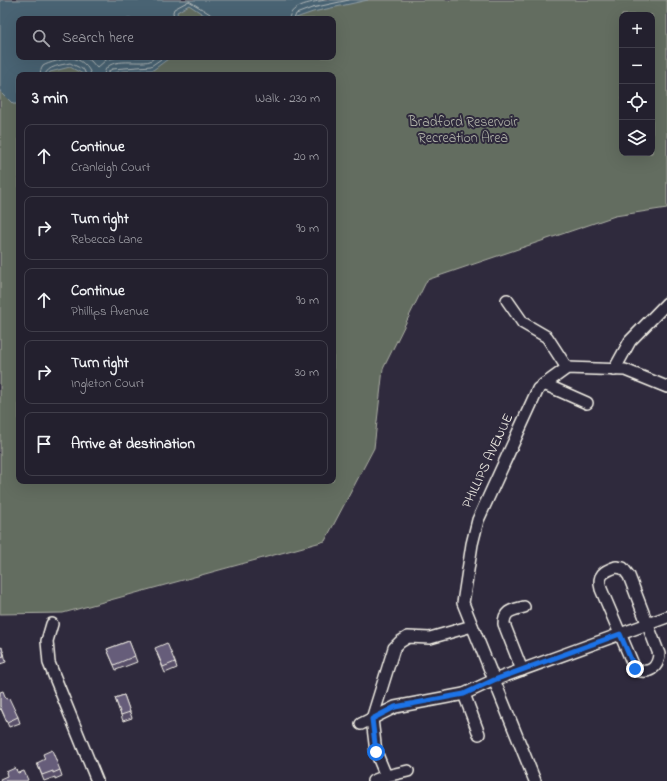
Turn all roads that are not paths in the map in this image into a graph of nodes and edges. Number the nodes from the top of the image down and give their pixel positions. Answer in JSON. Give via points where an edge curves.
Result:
{"nodes":[{"id":1,"x":507,"y":300,"type":"dead end"},
{"id":2,"x":667,"y":303,"type":"edge"},
{"id":3,"x":567,"y":368,"type":"junction"},
{"id":4,"x":614,"y":370,"type":"junction"},
{"id":5,"x":544,"y":384,"type":"junction"},
{"id":6,"x":667,"y":387,"type":"edge"},
{"id":7,"x":587,"y":403,"type":"dead end"},
{"id":8,"x":524,"y":608,"type":"dead end"},
{"id":9,"x":667,"y":617,"type":"edge"},
{"id":10,"x":52,"y":624,"type":"dead end"},
{"id":11,"x":647,"y":624,"type":"junction"},
{"id":12,"x":472,"y":626,"type":"junction"},
{"id":13,"x":620,"y":634,"type":"junction"},
{"id":14,"x":522,"y":670,"type":"junction"},
{"id":15,"x":494,"y":680,"type":"junction"},
{"id":16,"x":464,"y":694,"type":"junction"},
{"id":17,"x":372,"y":719,"type":"junction"},
{"id":18,"x":361,"y":724,"type":"dead end"},
{"id":19,"x":480,"y":734,"type":"dead end"},
{"id":20,"x":408,"y":771,"type":"dead end"},
{"id":21,"x":386,"y":776,"type":"junction"},
{"id":22,"x":97,"y":781,"type":"edge"},
{"id":23,"x":374,"y":781,"type":"edge"},
{"id":24,"x":534,"y":781,"type":"edge"}],
"edges":[{"from":1,"to":3,"type":"street","via":[[523,323],[547,337]]},
{"from":2,"to":4,"type":"street","via":[[630,341]]},
{"from":3,"to":4,"type":"street"},
{"from":3,"to":5,"type":"street","name":"PHILLIPS AVENUE"},
{"from":4,"to":6,"type":"street","via":[[625,370]]},
{"from":5,"to":7,"type":"street"},
{"from":5,"to":12,"type":"street","name":"PHILLIPS AVENUE","via":[[538,389],[478,520],[463,603]]},
{"from":8,"to":14,"type":"street","via":[[508,612],[504,617],[504,624]]},
{"from":9,"to":11,"type":"street"},
{"from":10,"to":22,"type":"street","via":[[47,641],[49,663]]},
{"from":11,"to":13,"type":"street"},
{"from":11,"to":13,"type":"street","via":[[660,654],[659,662],[648,671],[641,672],[635,669]]},
{"from":11,"to":13,"type":"street","via":[[629,576],[624,568],[616,567],[606,571],[600,582]]},
{"from":12,"to":15,"type":"street","name":"PHILLIPS AVENUE"},
{"from":12,"to":17,"type":"street","via":[[430,638],[408,637],[400,642],[394,648]]},
{"from":13,"to":14,"type":"street"},
{"from":14,"to":15,"type":"street"},
{"from":15,"to":16,"type":"street"},
{"from":15,"to":24,"type":"street","name":"PHILLIPS AVENUE"},
{"from":16,"to":17,"type":"street","via":[[395,707]]},
{"from":16,"to":19,"type":"street"},
{"from":17,"to":18,"type":"street"},
{"from":17,"to":21,"type":"street","via":[[376,752]]},
{"from":20,"to":21,"type":"street"},
{"from":21,"to":23,"type":"street"}]}
